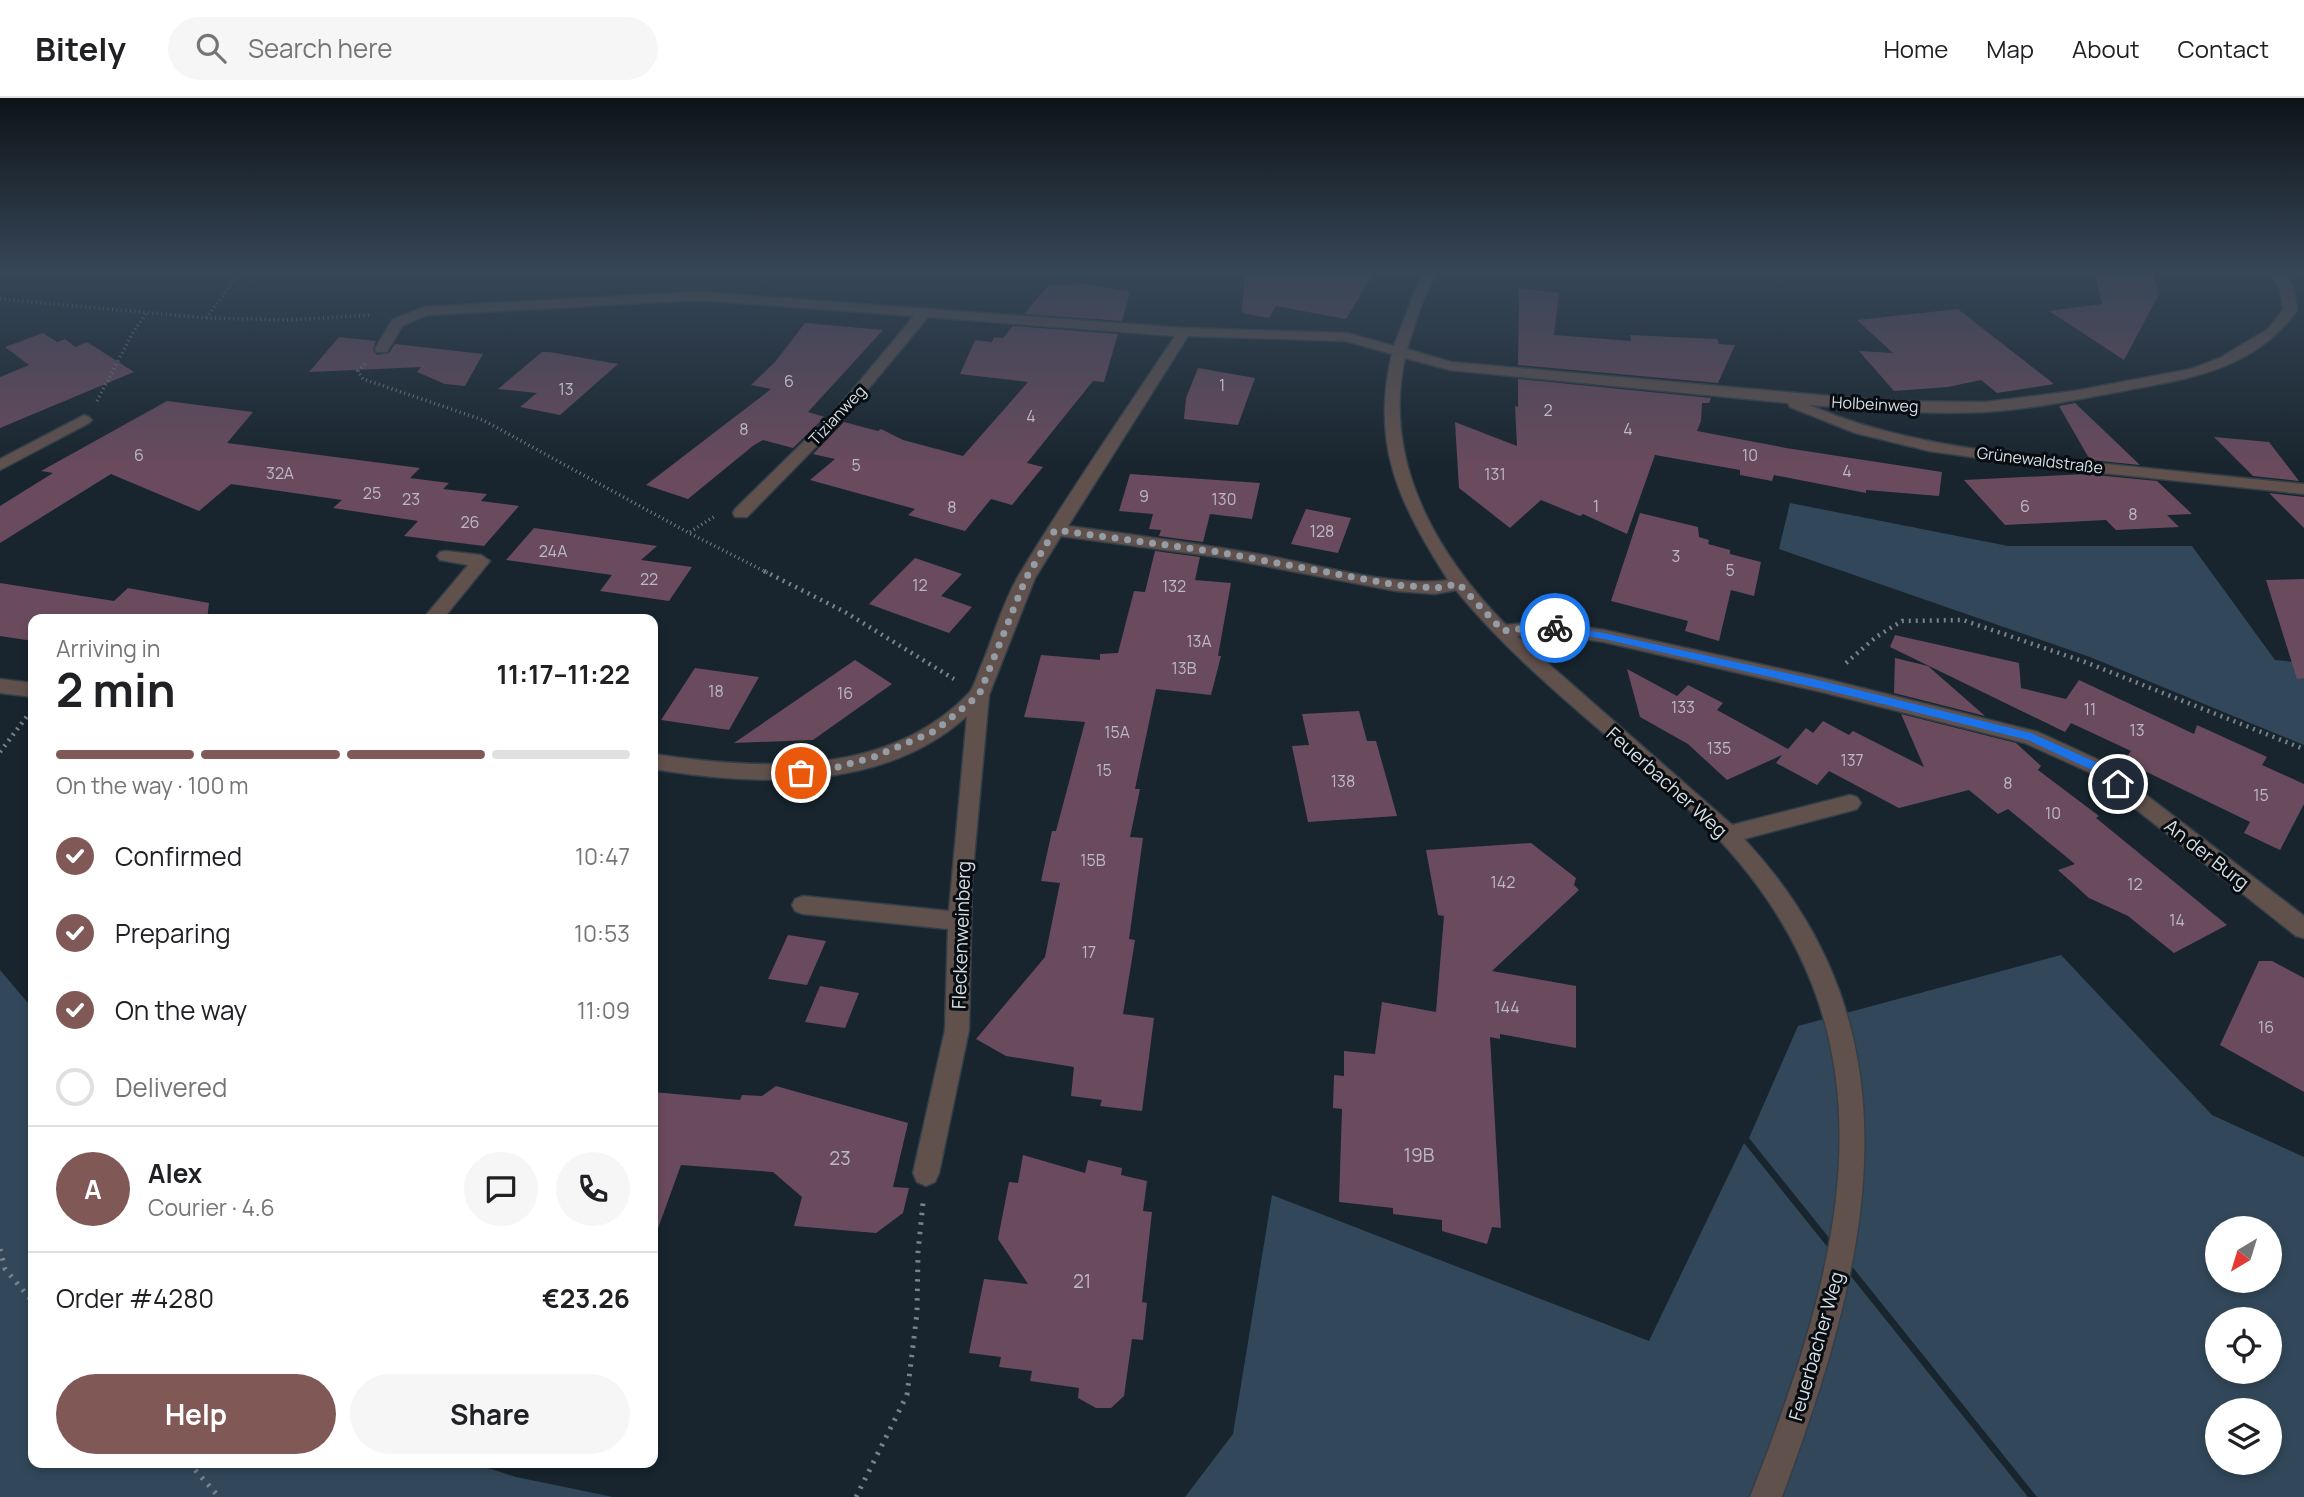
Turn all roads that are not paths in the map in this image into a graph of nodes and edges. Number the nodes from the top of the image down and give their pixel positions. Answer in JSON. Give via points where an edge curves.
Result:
{"nodes":[{"id":1,"x":388,"y":338,"type":"edge"},
{"id":2,"x":903,"y":338,"type":"edge"},
{"id":3,"x":1180,"y":338,"type":"edge"},
{"id":4,"x":1351,"y":338,"type":"edge"},
{"id":5,"x":1404,"y":338,"type":"edge"},
{"id":6,"x":2262,"y":338,"type":"edge"},
{"id":7,"x":382,"y":349,"type":"road end"},
{"id":8,"x":1400,"y":352,"type":"junction"},
{"id":9,"x":1783,"y":398,"type":"junction"},
{"id":10,"x":84,"y":420,"type":"dead end"},
{"id":11,"x":0,"y":465,"type":"edge"},
{"id":12,"x":2304,"y":489,"type":"edge"},
{"id":13,"x":741,"y":513,"type":"dead end"},
{"id":14,"x":1055,"y":530,"type":"junction"},
{"id":15,"x":446,"y":556,"type":"dead end"},
{"id":16,"x":1459,"y":584,"type":"junction"},
{"id":17,"x":436,"y":614,"type":"edge"},
{"id":18,"x":1503,"y":631,"type":"junction"},
{"id":19,"x":0,"y":687,"type":"edge"},
{"id":20,"x":28,"y":690,"type":"edge"},
{"id":21,"x":979,"y":695,"type":"junction"},
{"id":22,"x":658,"y":763,"type":"edge"},
{"id":23,"x":1850,"y":803,"type":"dead end"},
{"id":24,"x":1727,"y":835,"type":"junction"},
{"id":25,"x":803,"y":905,"type":"dead end"},
{"id":26,"x":960,"y":921,"type":"junction"},
{"id":27,"x":2304,"y":929,"type":"edge"},
{"id":28,"x":926,"y":1173,"type":"road end"},
{"id":29,"x":1766,"y":1497,"type":"edge"}],
"edges":[{"from":1,"to":7,"type":"street","name":"Holbeinweg"},
{"from":2,"to":13,"type":"street","name":"Tizianweg","via":[[839,415]]},
{"from":3,"to":14,"type":"street","name":"Fleckenweinberg"},
{"from":4,"to":8,"type":"street","name":"Holbeinweg"},
{"from":5,"to":8,"type":"street","name":"Feuerbacher Weg"},
{"from":6,"to":9,"type":"street","name":"Holbeinweg","via":[[2195,373],[2074,396],[1985,407]]},
{"from":8,"to":9,"type":"street","name":"Holbeinweg","via":[[1450,366]]},
{"from":8,"to":16,"type":"street","name":"Feuerbacher Weg","via":[[1391,426],[1399,467],[1416,516]]},
{"from":9,"to":12,"type":"street","name":"Grünewaldstraße","via":[[1824,419],[1925,445],[2030,461]]},
{"from":10,"to":11,"type":"street"},
{"from":14,"to":16,"type":"street","via":[[1218,552],[1396,585],[1435,588]]},
{"from":14,"to":21,"type":"street","name":"Fleckenweinberg","via":[[1026,578]]},
{"from":15,"to":17,"type":"street","via":[[481,561]]},
{"from":16,"to":18,"type":"street","name":"Feuerbacher Weg"},
{"from":18,"to":24,"type":"street","name":"Feuerbacher Weg"},
{"from":18,"to":27,"type":"street","name":"An der Burg","via":[[1543,626],[1604,636],[2031,737],[2096,767]]},
{"from":19,"to":20,"type":"street"},
{"from":21,"to":22,"type":"street","name":"Fleckenweinberg","via":[[935,731],[874,757],[820,772],[761,775]]},
{"from":21,"to":26,"type":"street","name":"Fleckenweinberg"},
{"from":23,"to":24,"type":"street"},
{"from":24,"to":29,"type":"street","name":"Feuerbacher Weg","via":[[1782,903],[1816,962],[1840,1027],[1852,1098],[1850,1176],[1837,1281],[1790,1437]]},
{"from":25,"to":26,"type":"street"},
{"from":26,"to":28,"type":"street","name":"Fleckenweinberg","via":[[957,1030]]}]}
